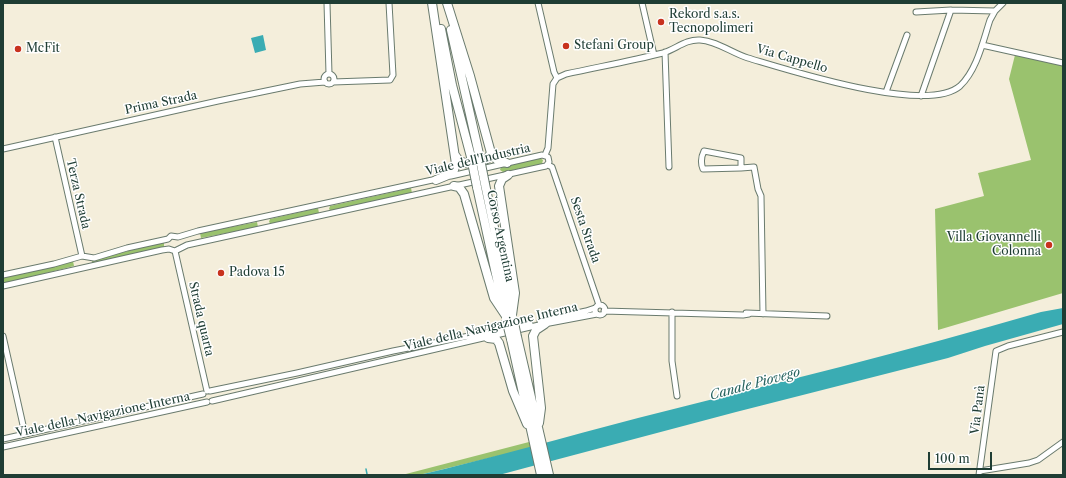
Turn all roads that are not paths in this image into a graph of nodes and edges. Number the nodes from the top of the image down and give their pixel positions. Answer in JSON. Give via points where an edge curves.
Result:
{"nodes":[{"id":1,"x":327,"y":3,"type":"edge"},
{"id":2,"x":389,"y":3,"type":"edge"},
{"id":3,"x":432,"y":3,"type":"edge"},
{"id":4,"x":436,"y":3,"type":"edge"},
{"id":5,"x":446,"y":3,"type":"edge"},
{"id":6,"x":538,"y":3,"type":"edge"},
{"id":7,"x":642,"y":3,"type":"edge"},
{"id":8,"x":1002,"y":3,"type":"edge"},
{"id":9,"x":951,"y":10,"type":"junction"},
{"id":10,"x":995,"y":11,"type":"junction"},
{"id":11,"x":916,"y":12,"type":"dead end"},
{"id":12,"x":906,"y":35,"type":"dead end"},
{"id":13,"x":982,"y":44,"type":"junction"},
{"id":14,"x":665,"y":52,"type":"junction"},
{"id":15,"x":654,"y":55,"type":"junction"},
{"id":16,"x":1063,"y":63,"type":"edge"},
{"id":17,"x":329,"y":74,"type":"junction"},
{"id":18,"x":557,"y":78,"type":"junction"},
{"id":19,"x":325,"y":82,"type":"junction"},
{"id":20,"x":334,"y":82,"type":"junction"},
{"id":21,"x":886,"y":92,"type":"junction"},
{"id":22,"x":921,"y":96,"type":"junction"},
{"id":23,"x":55,"y":137,"type":"junction"},
{"id":24,"x":3,"y":148,"type":"edge"},
{"id":25,"x":491,"y":153,"type":"junction"},
{"id":26,"x":455,"y":154,"type":"junction"},
{"id":27,"x":545,"y":155,"type":"junction"},
{"id":28,"x":475,"y":156,"type":"junction"},
{"id":29,"x":508,"y":163,"type":"junction"},
{"id":30,"x":548,"y":164,"type":"junction"},
{"id":31,"x":669,"y":167,"type":"dead end"},
{"id":32,"x":741,"y":168,"type":"junction"},
{"id":33,"x":508,"y":175,"type":"junction"},
{"id":34,"x":436,"y":180,"type":"junction"},
{"id":35,"x":454,"y":186,"type":"junction"},
{"id":36,"x":323,"y":205,"type":"junction"},
{"id":37,"x":325,"y":215,"type":"junction"},
{"id":38,"x":263,"y":218,"type":"junction"},
{"id":39,"x":265,"y":228,"type":"junction"},
{"id":40,"x":178,"y":237,"type":"junction"},
{"id":41,"x":168,"y":239,"type":"junction"},
{"id":42,"x":180,"y":247,"type":"junction"},
{"id":43,"x":169,"y":249,"type":"junction"},
{"id":44,"x":175,"y":251,"type":"junction"},
{"id":45,"x":83,"y":257,"type":"junction"},
{"id":46,"x":88,"y":267,"type":"junction"},
{"id":47,"x":80,"y":268,"type":"junction"},
{"id":48,"x":3,"y":275,"type":"edge"},
{"id":49,"x":3,"y":286,"type":"edge"},
{"id":50,"x":597,"y":306,"type":"junction"},
{"id":51,"x":604,"y":311,"type":"junction"},
{"id":52,"x":672,"y":312,"type":"junction"},
{"id":53,"x":597,"y":314,"type":"junction"},
{"id":54,"x":762,"y":314,"type":"junction"},
{"id":55,"x":827,"y":316,"type":"dead end"},
{"id":56,"x":509,"y":317,"type":"junction"},
{"id":57,"x":545,"y":324,"type":"junction"},
{"id":58,"x":1063,"y":332,"type":"edge"},
{"id":59,"x":3,"y":336,"type":"edge"},
{"id":60,"x":488,"y":338,"type":"junction"},
{"id":61,"x":395,"y":351,"type":"junction"},
{"id":62,"x":376,"y":355,"type":"junction"},
{"id":63,"x":391,"y":360,"type":"junction"},
{"id":64,"x":380,"y":362,"type":"junction"},
{"id":65,"x":297,"y":374,"type":"junction"},
{"id":66,"x":299,"y":380,"type":"junction"},
{"id":67,"x":207,"y":392,"type":"junction"},
{"id":68,"x":677,"y":396,"type":"dead end"},
{"id":69,"x":209,"y":401,"type":"junction"},
{"id":70,"x":535,"y":432,"type":"junction"},
{"id":71,"x":25,"y":434,"type":"junction"},
{"id":72,"x":3,"y":439,"type":"edge"},
{"id":73,"x":1063,"y":442,"type":"edge"},
{"id":74,"x":3,"y":447,"type":"edge"},
{"id":75,"x":979,"y":473,"type":"edge"},
{"id":76,"x":541,"y":475,"type":"edge"},
{"id":77,"x":549,"y":475,"type":"edge"}],
"edges":[{"from":1,"to":17,"type":"street"},
{"from":2,"to":20,"type":"street","name":"Prima Strada","via":[[393,75],[390,80]]},
{"from":3,"to":26,"type":"highway"},
{"from":4,"to":28,"type":"highway","name":"Corso Argentina","via":[[452,85]]},
{"from":5,"to":25,"type":"highway","via":[[470,76]]},
{"from":5,"to":28,"type":"highway","name":"Corso Argentina"},
{"from":6,"to":18,"type":"street"},
{"from":7,"to":15,"type":"street"},
{"from":8,"to":10,"type":"street","name":"Via Cappello"},
{"from":9,"to":10,"type":"street"},
{"from":9,"to":11,"type":"street"},
{"from":9,"to":22,"type":"street"},
{"from":10,"to":13,"type":"street","name":"Via Cappello"},
{"from":12,"to":21,"type":"street"},
{"from":13,"to":16,"type":"street"},
{"from":13,"to":22,"type":"street","name":"Via Cappello","via":[[966,79],[958,87],[948,92]]},
{"from":14,"to":15,"type":"street"},
{"from":14,"to":21,"type":"street","name":"Via Cappello","via":[[693,40],[710,42],[747,57],[812,76]]},
{"from":14,"to":31,"type":"street"},
{"from":15,"to":18,"type":"street"},
{"from":17,"to":19,"type":"street","via":[[325,77]]},
{"from":17,"to":20,"type":"street","via":[[333,76]]},
{"from":18,"to":27,"type":"street","via":[[553,84],[548,148]]},
{"from":19,"to":20,"type":"street","name":"Prima Strada"},
{"from":19,"to":23,"type":"street","name":"Prima Strada","via":[[282,88]]},
{"from":21,"to":22,"type":"street","name":"Via Cappello"},
{"from":23,"to":24,"type":"street","name":"Prima Strada"},
{"from":23,"to":45,"type":"street","name":"Terza Strada"},
{"from":25,"to":26,"type":"highway","via":[[487,159],[464,164],[459,162]]},
{"from":25,"to":29,"type":"highway","via":[[497,160]]},
{"from":26,"to":34,"type":"highway","via":[[455,170]]},
{"from":27,"to":29,"type":"street","name":"Viale dell'Industria"},
{"from":27,"to":30,"type":"street","name":"Viale dell'Industria"},
{"from":28,"to":56,"type":"highway","name":"Corso Argentina","bridge":true},
{"from":29,"to":34,"type":"street","name":"Viale dell'Industria"},
{"from":30,"to":33,"type":"street","name":"Viale dell'Industria"},
{"from":30,"to":50,"type":"street","name":"Sesta Strada","via":[[552,167]]},
{"from":32,"to":32,"type":"street","via":[[741,158],[704,151],[701,165],[703,169]]},
{"from":32,"to":54,"type":"street","via":[[754,167],[761,196]]},
{"from":33,"to":35,"type":"street","name":"Viale dell'Industria"},
{"from":33,"to":56,"type":"highway","via":[[502,179],[499,186],[515,293]]},
{"from":34,"to":36,"type":"street","name":"Viale dell'Industria"},
{"from":35,"to":37,"type":"street","name":"Viale dell'Industria"},
{"from":35,"to":56,"type":"highway","via":[[459,187],[464,194],[494,298]]},
{"from":36,"to":37,"type":"street"},
{"from":36,"to":38,"type":"street","name":"Viale dell'Industria"},
{"from":37,"to":39,"type":"street","name":"Viale dell'Industria"},
{"from":38,"to":39,"type":"street"},
{"from":38,"to":40,"type":"street","name":"Viale dell'Industria"},
{"from":39,"to":42,"type":"street","name":"Viale dell'Industria"},
{"from":40,"to":41,"type":"street","name":"Viale dell'Industria"},
{"from":40,"to":42,"type":"street","via":[[181,241]]},
{"from":41,"to":43,"type":"street","via":[[166,245]]},
{"from":41,"to":45,"type":"street","name":"Viale dell'Industria"},
{"from":42,"to":44,"type":"street","name":"Viale dell'Industria"},
{"from":43,"to":44,"type":"street"},
{"from":43,"to":46,"type":"street"},
{"from":44,"to":67,"type":"street","name":"Strada quarta"},
{"from":45,"to":46,"type":"street","via":[[90,262]]},
{"from":45,"to":47,"type":"street","via":[[77,264]]},
{"from":45,"to":48,"type":"street","name":"Viale dell'Industria"},
{"from":46,"to":47,"type":"street"},
{"from":47,"to":49,"type":"street"},
{"from":50,"to":51,"type":"street","via":[[603,306]]},
{"from":50,"to":53,"type":"street","name":"Viale della Navigazione Interna"},
{"from":50,"to":61,"type":"street","name":"Viale della Navigazione Interna","via":[[586,312]]},
{"from":51,"to":52,"type":"street","name":"Viale della Navigazione Interna"},
{"from":51,"to":53,"type":"street","name":"Viale della Navigazione Interna"},
{"from":52,"to":54,"type":"street","name":"Viale della Navigazione Interna"},
{"from":52,"to":68,"type":"street","via":[[672,361]]},
{"from":53,"to":57,"type":"street","name":"Viale della Navigazione Interna"},
{"from":54,"to":55,"type":"street","name":"Viale della Navigazione Interna"},
{"from":56,"to":70,"type":"highway","name":"Corso Argentina","bridge":true},
{"from":57,"to":60,"type":"street","name":"Viale della Navigazione Interna"},
{"from":57,"to":70,"type":"highway","via":[[536,330],[533,336],[541,408]]},
{"from":58,"to":75,"type":"street","name":"Via Panà","via":[[1008,346],[996,352]]},
{"from":59,"to":71,"type":"street"},
{"from":60,"to":63,"type":"street","name":"Viale della Navigazione Interna"},
{"from":60,"to":70,"type":"highway","via":[[496,339],[499,343],[521,413]]},
{"from":61,"to":62,"type":"street","name":"Viale della Navigazione Interna"},
{"from":61,"to":63,"type":"street","name":"Viale della Navigazione Interna","via":[[390,356]]},
{"from":62,"to":64,"type":"street","via":[[383,356],[384,359]]},
{"from":62,"to":65,"type":"street","name":"Viale della Navigazione Interna"},
{"from":63,"to":64,"type":"street","name":"Viale della Navigazione Interna"},
{"from":64,"to":66,"type":"street","name":"Viale della Navigazione Interna"},
{"from":65,"to":66,"type":"street"},
{"from":65,"to":67,"type":"street","name":"Viale della Navigazione Interna"},
{"from":66,"to":69,"type":"street","name":"Viale della Navigazione Interna"},
{"from":67,"to":69,"type":"street","name":"Viale della Navigazione Interna","via":[[203,399]]},
{"from":67,"to":69,"type":"street","via":[[214,395]]},
{"from":67,"to":71,"type":"street","name":"Viale della Navigazione Interna"},
{"from":69,"to":74,"type":"street","name":"Viale della Navigazione Interna"},
{"from":70,"to":76,"type":"highway","name":"Corso Argentina"},
{"from":70,"to":77,"type":"highway","name":"Corso Argentina"},
{"from":71,"to":72,"type":"street","name":"Viale della Navigazione Interna"},
{"from":73,"to":75,"type":"street","name":"Via Panà","via":[[1029,464]]}]}
